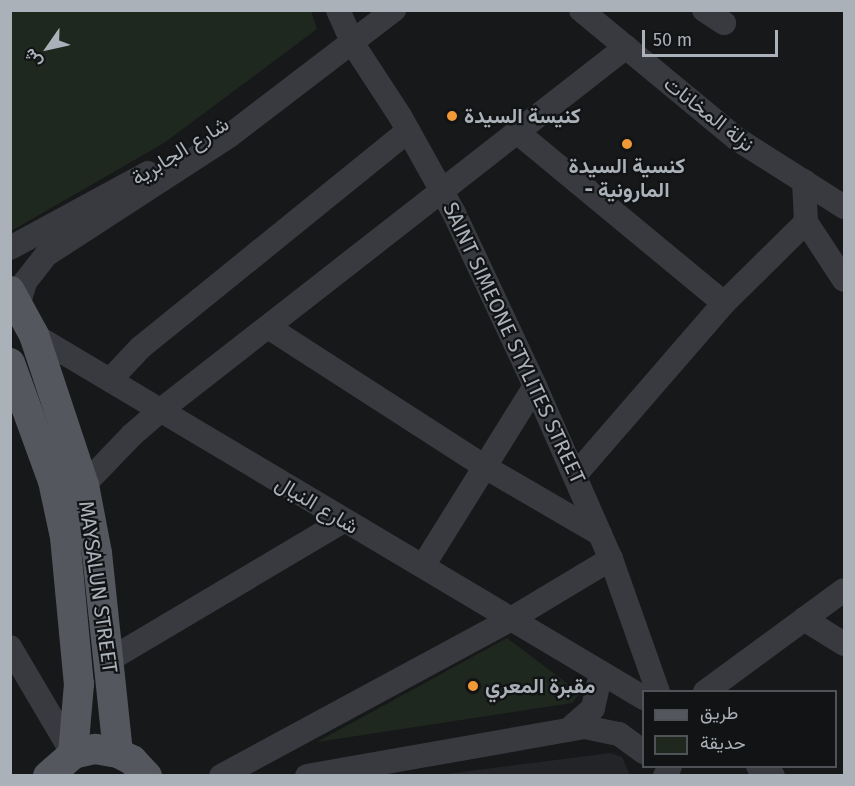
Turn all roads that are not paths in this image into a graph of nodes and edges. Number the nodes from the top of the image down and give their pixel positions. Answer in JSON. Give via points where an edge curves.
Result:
{"nodes":[{"id":1,"x":338,"y":10,"type":"edge"},
{"id":2,"x":394,"y":10,"type":"edge"},
{"id":3,"x":596,"y":14,"type":"edge"},
{"id":4,"x":350,"y":47,"type":"junction"},
{"id":5,"x":626,"y":47,"type":"junction"},
{"id":6,"x":408,"y":130,"type":"junction"},
{"id":7,"x":517,"y":132,"type":"junction"},
{"id":8,"x":804,"y":181,"type":"junction"},
{"id":9,"x":441,"y":190,"type":"junction"},
{"id":10,"x":844,"y":207,"type":"edge"},
{"id":11,"x":806,"y":222,"type":"junction"},
{"id":12,"x":10,"y":248,"type":"edge"},
{"id":13,"x":844,"y":279,"type":"edge"},
{"id":14,"x":14,"y":297,"type":"edge"},
{"id":15,"x":724,"y":303,"type":"junction"},
{"id":16,"x":268,"y":327,"type":"junction"},
{"id":17,"x":34,"y":335,"type":"junction"},
{"id":18,"x":10,"y":363,"type":"edge"},
{"id":19,"x":110,"y":380,"type":"junction"},
{"id":20,"x":535,"y":386,"type":"junction"},
{"id":21,"x":161,"y":410,"type":"junction"},
{"id":22,"x":484,"y":467,"type":"junction"},
{"id":23,"x":576,"y":474,"type":"junction"},
{"id":24,"x":84,"y":485,"type":"junction"},
{"id":25,"x":343,"y":521,"type":"junction"},
{"id":26,"x":600,"y":534,"type":"junction"},
{"id":27,"x":611,"y":559,"type":"junction"},
{"id":28,"x":423,"y":566,"type":"junction"},
{"id":29,"x":844,"y":590,"type":"edge"},
{"id":30,"x":511,"y":619,"type":"junction"},
{"id":31,"x":804,"y":620,"type":"junction"},
{"id":32,"x":844,"y":644,"type":"edge"},
{"id":33,"x":10,"y":647,"type":"edge"},
{"id":34,"x":109,"y":660,"type":"junction"},
{"id":35,"x":601,"y":673,"type":"junction"},
{"id":36,"x":657,"y":690,"type":"edge"},
{"id":37,"x":708,"y":690,"type":"edge"},
{"id":38,"x":642,"y":697,"type":"edge"},
{"id":39,"x":568,"y":730,"type":"junction"},
{"id":40,"x":642,"y":751,"type":"edge"},
{"id":41,"x":118,"y":753,"type":"junction"},
{"id":42,"x":73,"y":754,"type":"junction"},
{"id":43,"x":48,"y":776,"type":"edge"},
{"id":44,"x":147,"y":776,"type":"edge"},
{"id":45,"x":221,"y":776,"type":"edge"},
{"id":46,"x":307,"y":776,"type":"edge"}],
"edges":[{"from":1,"to":4,"type":"street","name":"SAINT SIMEONE STYLITES STREET"},
{"from":2,"to":4,"type":"street"},
{"from":3,"to":5,"type":"street","name":"نزلة المخانات"},
{"from":4,"to":6,"type":"street","name":"SAINT SIMEONE STYLITES STREET"},
{"from":4,"to":12,"type":"street","name":"شارع الجابرية","via":[[304,67],[164,164]]},
{"from":4,"to":14,"type":"street","via":[[212,148],[46,255]]},
{"from":5,"to":7,"type":"street"},
{"from":5,"to":8,"type":"street","name":"نزلة المخانات","via":[[737,139]]},
{"from":6,"to":9,"type":"street","name":"SAINT SIMEONE STYLITES STREET"},
{"from":6,"to":19,"type":"street","via":[[140,348]]},
{"from":7,"to":9,"type":"street"},
{"from":7,"to":15,"type":"street"},
{"from":8,"to":10,"type":"street","name":"نزلة المخانات"},
{"from":8,"to":11,"type":"street"},
{"from":9,"to":16,"type":"street"},
{"from":9,"to":20,"type":"street","name":"SAINT SIMEONE STYLITES STREET"},
{"from":11,"to":13,"type":"street"},
{"from":11,"to":15,"type":"street"},
{"from":14,"to":17,"type":"main road","name":"MAYSALUN STREET"},
{"from":15,"to":23,"type":"street"},
{"from":16,"to":21,"type":"street"},
{"from":16,"to":22,"type":"street"},
{"from":17,"to":19,"type":"street","name":"شارع النيال"},
{"from":17,"to":24,"type":"main road","name":"MAYSALUN STREET"},
{"from":18,"to":42,"type":"main road","name":"MAYSALUN STREET","via":[[52,481],[65,537],[79,684]]},
{"from":19,"to":21,"type":"street","name":"شارع النيال"},
{"from":20,"to":22,"type":"street"},
{"from":20,"to":23,"type":"street","name":"SAINT SIMEONE STYLITES STREET"},
{"from":21,"to":24,"type":"street"},
{"from":21,"to":25,"type":"street","name":"شارع النيال"},
{"from":22,"to":26,"type":"street"},
{"from":22,"to":28,"type":"street"},
{"from":23,"to":26,"type":"street","name":"SAINT SIMEONE STYLITES STREET"},
{"from":24,"to":34,"type":"main road","name":"MAYSALUN STREET","via":[[97,553]]},
{"from":25,"to":28,"type":"street","name":"شارع النيال"},
{"from":25,"to":34,"type":"street"},
{"from":26,"to":27,"type":"street","name":"SAINT SIMEONE STYLITES STREET"},
{"from":27,"to":30,"type":"street"},
{"from":27,"to":36,"type":"street","name":"SAINT SIMEONE STYLITES STREET"},
{"from":28,"to":30,"type":"street","name":"شارع النيال"},
{"from":29,"to":31,"type":"street"},
{"from":30,"to":35,"type":"street","name":"شارع النيال"},
{"from":30,"to":45,"type":"street"},
{"from":31,"to":32,"type":"street"},
{"from":31,"to":37,"type":"street"},
{"from":33,"to":42,"type":"street"},
{"from":34,"to":41,"type":"main road","name":"MAYSALUN STREET"},
{"from":35,"to":38,"type":"street","name":"شارع النيال"},
{"from":35,"to":39,"type":"street","via":[[593,708]]},
{"from":39,"to":40,"type":"street","via":[[603,729],[619,734]]},
{"from":39,"to":46,"type":"street"},
{"from":41,"to":42,"type":"main road","via":[[95,749]]},
{"from":41,"to":44,"type":"main road","via":[[132,760]]},
{"from":42,"to":43,"type":"main road"}]}
